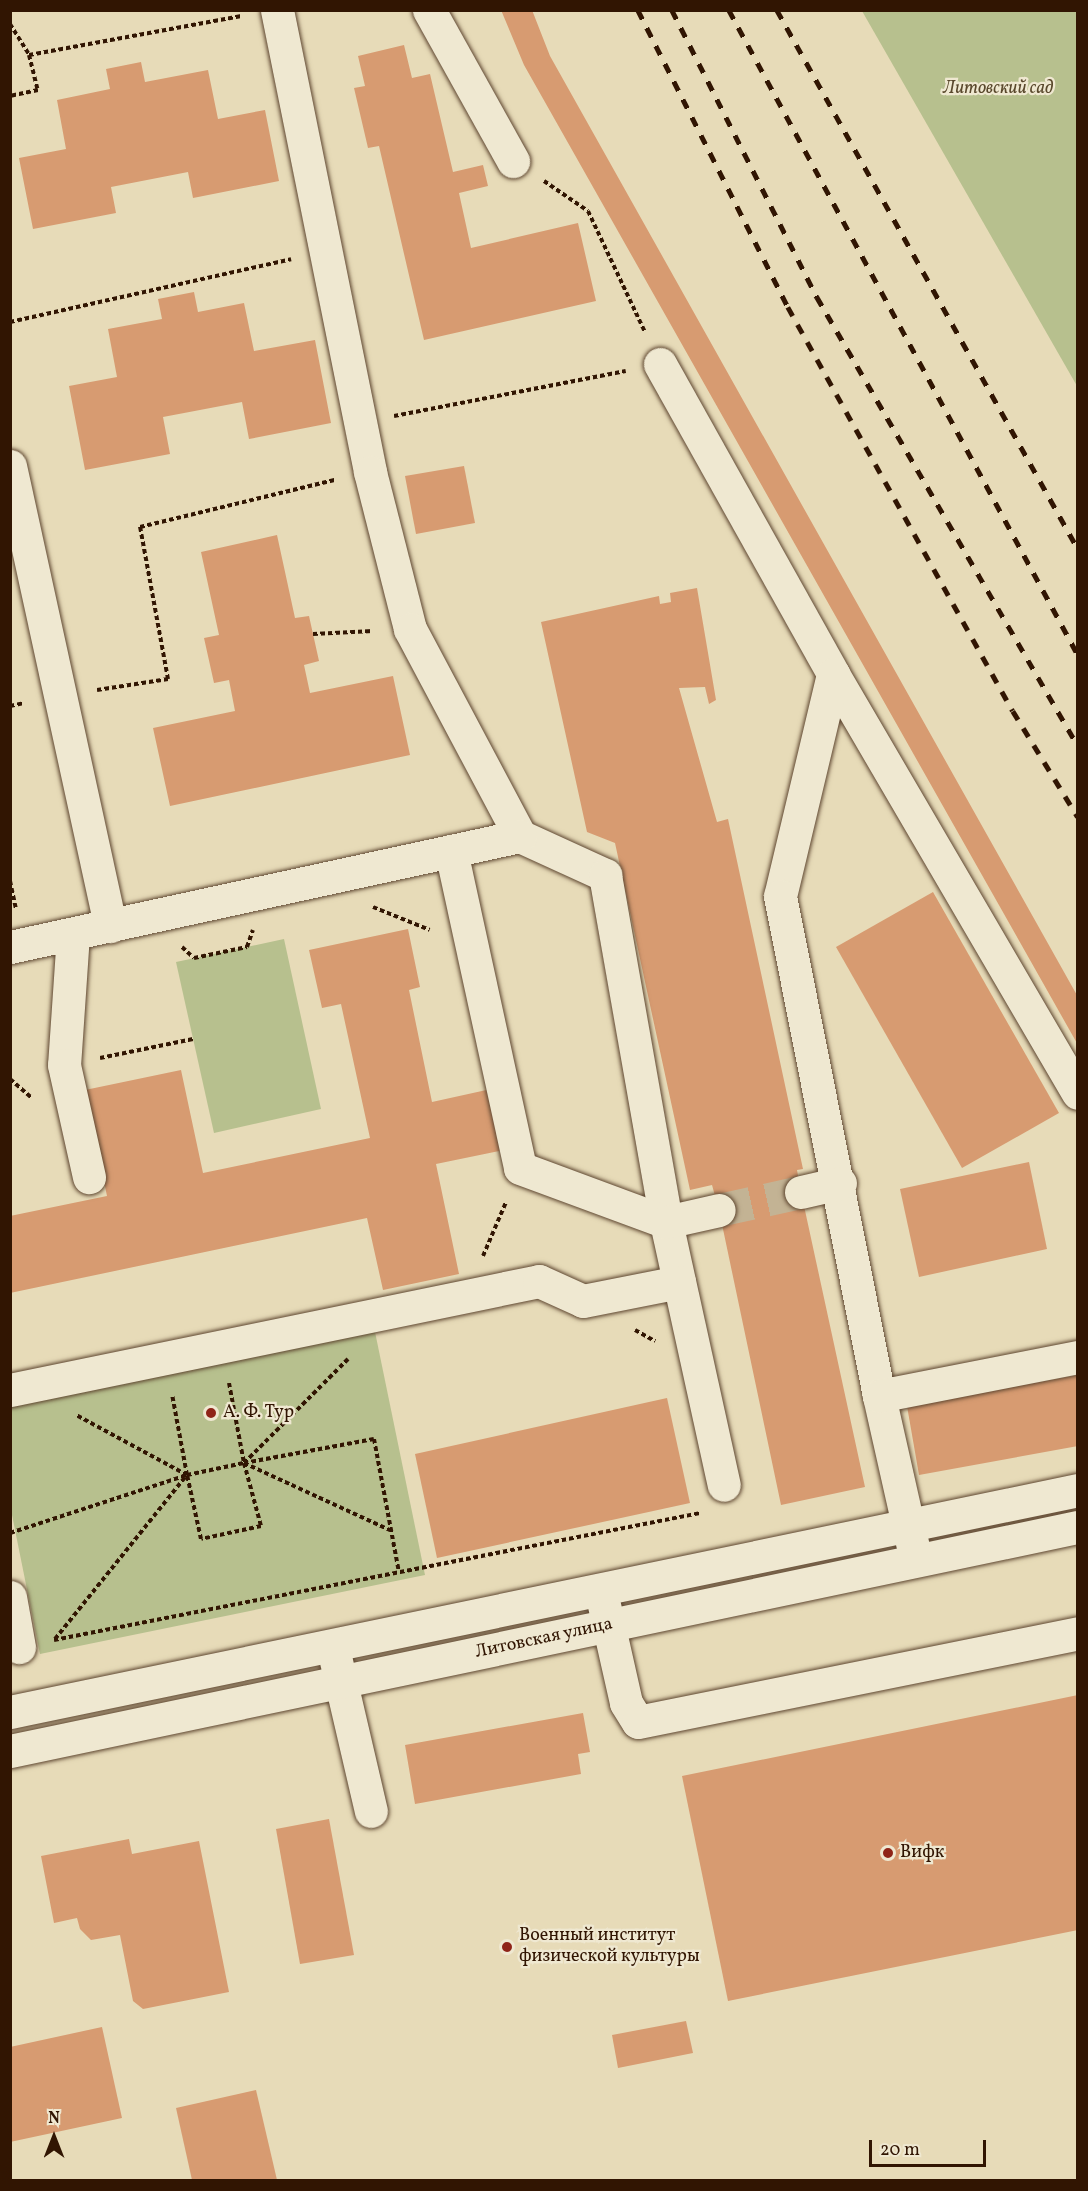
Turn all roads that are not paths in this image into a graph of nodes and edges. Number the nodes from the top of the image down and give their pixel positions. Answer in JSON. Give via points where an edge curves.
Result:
{"nodes":[{"id":1,"x":429,"y":10,"type":"edge"},
{"id":2,"x":261,"y":13,"type":"edge"},
{"id":3,"x":513,"y":161,"type":"road end"},
{"id":4,"x":660,"y":364,"type":"road end"},
{"id":5,"x":10,"y":466,"type":"edge"},
{"id":6,"x":833,"y":674,"type":"junction"},
{"id":7,"x":520,"y":836,"type":"junction"},
{"id":8,"x":452,"y":851,"type":"junction"},
{"id":9,"x":110,"y":926,"type":"junction"},
{"id":10,"x":73,"y":934,"type":"junction"},
{"id":11,"x":10,"y":947,"type":"edge"},
{"id":12,"x":1077,"y":1093,"type":"edge"},
{"id":13,"x":89,"y":1177,"type":"dead end"},
{"id":14,"x":840,"y":1183,"type":"junction"},
{"id":15,"x":801,"y":1192,"type":"tunnel mouth"},
{"id":16,"x":719,"y":1210,"type":"tunnel mouth"},
{"id":17,"x":666,"y":1222,"type":"junction"},
{"id":18,"x":679,"y":1282,"type":"junction"},
{"id":19,"x":1077,"y":1357,"type":"edge"},
{"id":20,"x":18,"y":1389,"type":"edge"},
{"id":21,"x":879,"y":1396,"type":"junction"},
{"id":22,"x":1077,"y":1490,"type":"edge"},
{"id":23,"x":716,"y":1498,"type":"road end"},
{"id":24,"x":908,"y":1525,"type":"junction"},
{"id":25,"x":1077,"y":1527,"type":"edge"},
{"id":26,"x":916,"y":1561,"type":"junction"},
{"id":27,"x":600,"y":1588,"type":"junction"},
{"id":28,"x":10,"y":1597,"type":"edge"},
{"id":29,"x":608,"y":1625,"type":"junction"},
{"id":30,"x":1077,"y":1633,"type":"edge"},
{"id":31,"x":333,"y":1644,"type":"junction"},
{"id":32,"x":19,"y":1647,"type":"road end"},
{"id":33,"x":175,"y":1677,"type":"junction"},
{"id":34,"x":341,"y":1682,"type":"junction"},
{"id":35,"x":10,"y":1712,"type":"edge"},
{"id":36,"x":185,"y":1714,"type":"junction"},
{"id":37,"x":10,"y":1751,"type":"edge"},
{"id":38,"x":371,"y":1811,"type":"dead end"}],
"edges":[{"from":1,"to":3,"type":"street"},
{"from":2,"to":7,"type":"street","via":[[323,252],[370,472],[410,629]]},
{"from":4,"to":6,"type":"street"},
{"from":5,"to":9,"type":"street"},
{"from":6,"to":12,"type":"street"},
{"from":6,"to":14,"type":"street","via":[[780,896]]},
{"from":7,"to":8,"type":"street"},
{"from":7,"to":17,"type":"street","via":[[605,875]]},
{"from":8,"to":9,"type":"street"},
{"from":8,"to":17,"type":"street","via":[[520,1168]]},
{"from":9,"to":10,"type":"street"},
{"from":10,"to":11,"type":"street"},
{"from":10,"to":13,"type":"street","via":[[64,1065]]},
{"from":14,"to":15,"type":"street"},
{"from":14,"to":21,"type":"street"},
{"from":16,"to":17,"type":"street"},
{"from":17,"to":18,"type":"street"},
{"from":18,"to":20,"type":"street","via":[[583,1301],[538,1281]]},
{"from":18,"to":23,"type":"street","via":[[698,1364]]},
{"from":19,"to":21,"type":"street"},
{"from":21,"to":24,"type":"street"},
{"from":22,"to":24,"type":"street"},
{"from":24,"to":26,"type":"street"},
{"from":24,"to":27,"type":"street"},
{"from":25,"to":26,"type":"street","name":"Литовская улица"},
{"from":26,"to":29,"type":"street","name":"Литовская улица"},
{"from":27,"to":29,"type":"street"},
{"from":27,"to":31,"type":"street"},
{"from":28,"to":32,"type":"street"},
{"from":29,"to":30,"type":"street","via":[[626,1702],[638,1722]]},
{"from":29,"to":34,"type":"street","name":"Литовская улица"},
{"from":31,"to":33,"type":"street"},
{"from":31,"to":34,"type":"street"},
{"from":33,"to":35,"type":"street"},
{"from":33,"to":36,"type":"street"},
{"from":34,"to":36,"type":"street","name":"Литовская улица"},
{"from":34,"to":38,"type":"street"},
{"from":36,"to":37,"type":"street","name":"Литовская улица"}]}
